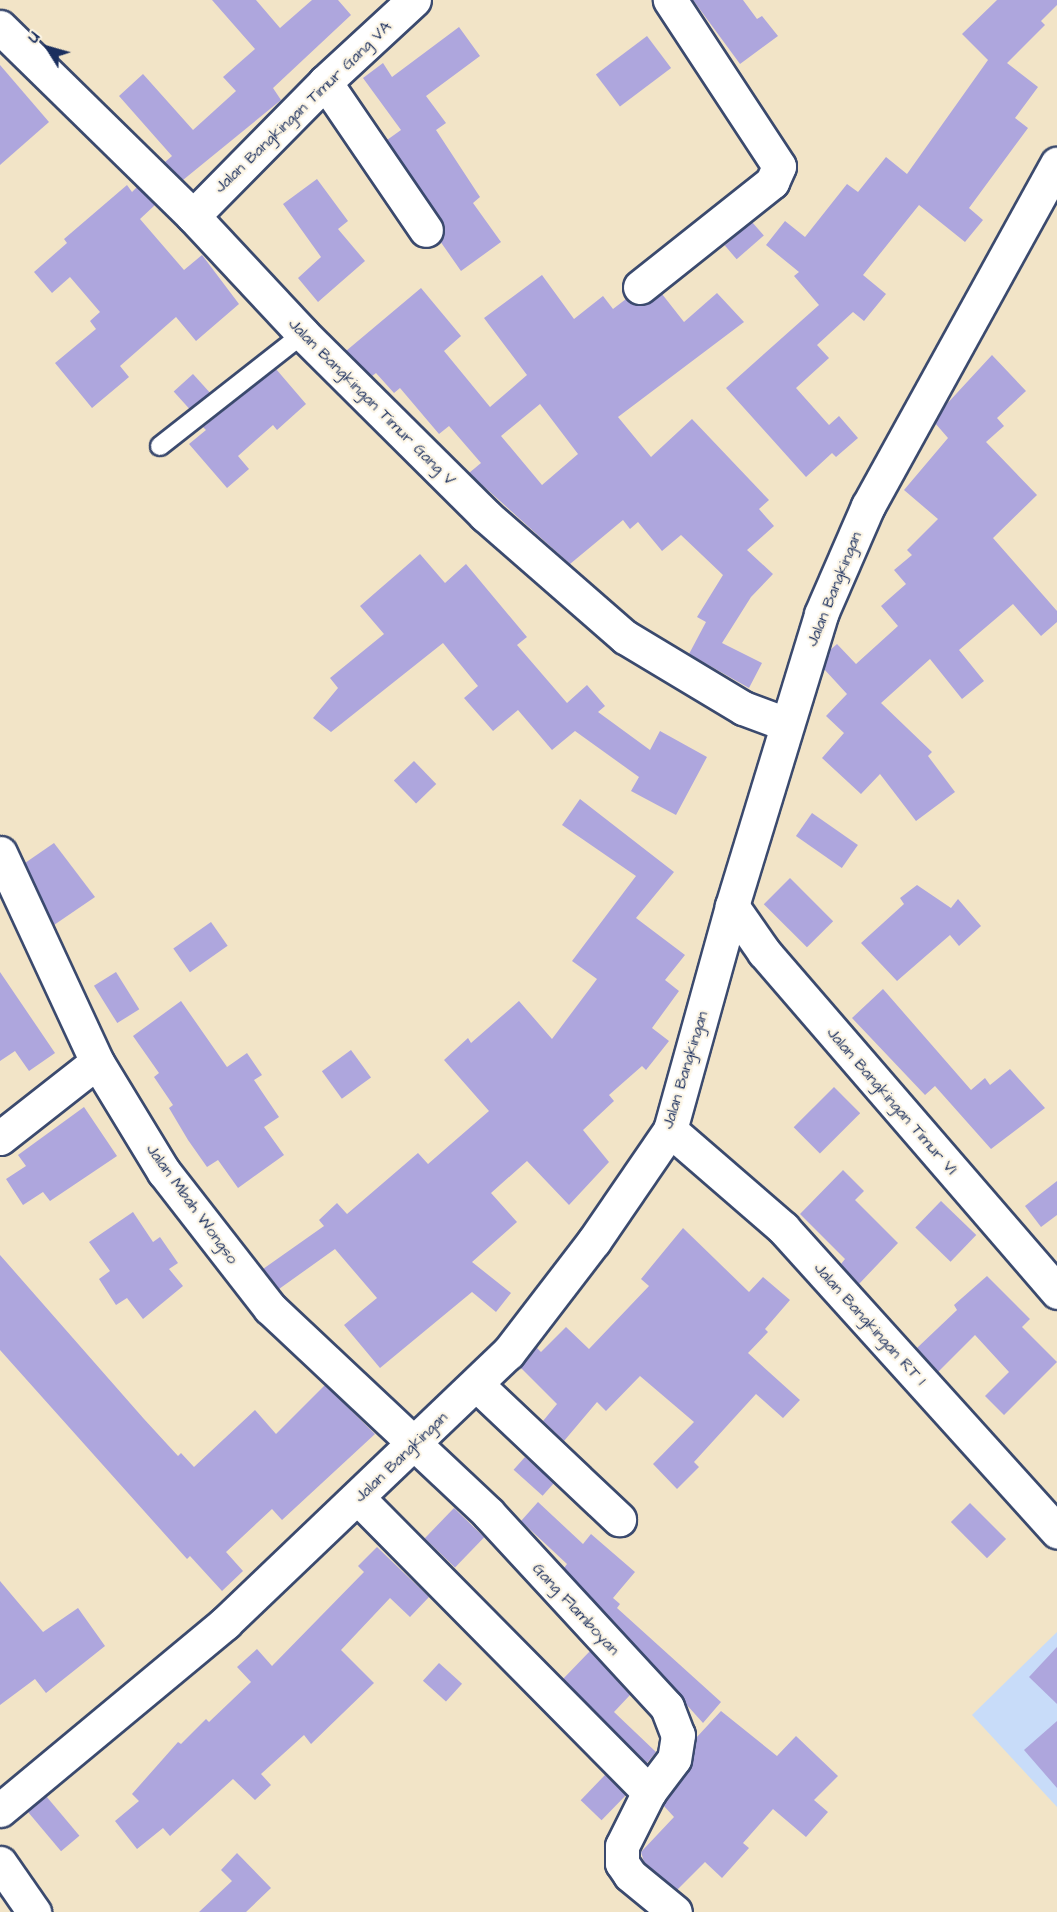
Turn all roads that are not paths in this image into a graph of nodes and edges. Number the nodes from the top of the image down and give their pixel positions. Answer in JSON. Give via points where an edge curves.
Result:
{"nodes":[{"id":1,"x":414,"y":0,"type":"edge"},
{"id":2,"x":670,"y":0,"type":"edge"},
{"id":3,"x":0,"y":27,"type":"edge"},
{"id":4,"x":325,"y":82,"type":"junction"},
{"id":5,"x":1057,"y":164,"type":"edge"},
{"id":6,"x":193,"y":216,"type":"junction"},
{"id":7,"x":426,"y":230,"type":"dead end"},
{"id":8,"x":640,"y":287,"type":"dead end"},
{"id":9,"x":303,"y":334,"type":"junction"},
{"id":10,"x":160,"y":446,"type":"dead end"},
{"id":11,"x":786,"y":724,"type":"junction"},
{"id":12,"x":0,"y":853,"type":"edge"},
{"id":13,"x":732,"y":906,"type":"junction"},
{"id":14,"x":97,"y":1062,"type":"junction"},
{"id":15,"x":670,"y":1130,"type":"junction"},
{"id":16,"x":0,"y":1138,"type":"edge"},
{"id":17,"x":1057,"y":1292,"type":"edge"},
{"id":18,"x":476,"y":1384,"type":"junction"},
{"id":19,"x":416,"y":1444,"type":"junction"},
{"id":20,"x":358,"y":1498,"type":"junction"},
{"id":21,"x":619,"y":1519,"type":"dead end"},
{"id":22,"x":1057,"y":1531,"type":"edge"},
{"id":23,"x":650,"y":1792,"type":"junction"},
{"id":24,"x":0,"y":1810,"type":"edge"},
{"id":25,"x":0,"y":1863,"type":"edge"},
{"id":26,"x":34,"y":1912,"type":"edge"},
{"id":27,"x":675,"y":1912,"type":"edge"}],
"edges":[{"from":1,"to":4,"type":"street","name":"Jalan Bangkingan Timur Gang VA"},
{"from":2,"to":8,"type":"street","via":[[779,166],[772,182]]},
{"from":3,"to":6,"type":"street","name":"Jalan Bangkingan Timur Gang V"},
{"from":4,"to":6,"type":"street","name":"Jalan Bangkingan Timur Gang VA"},
{"from":4,"to":7,"type":"street"},
{"from":5,"to":11,"type":"street","name":"Jalan Bangkingan","via":[[868,506],[820,614]]},
{"from":6,"to":9,"type":"street","name":"Jalan Bangkingan Timur Gang V"},
{"from":9,"to":10,"type":"lane"},
{"from":9,"to":11,"type":"street","name":"Jalan Bangkingan Timur Gang V","via":[[485,515],[626,637],[743,708]]},
{"from":11,"to":13,"type":"street","name":"Jalan Bangkingan"},
{"from":12,"to":14,"type":"street","name":"Jalan Mbah Wongso"},
{"from":13,"to":15,"type":"street","name":"Jalan Bangkingan"},
{"from":13,"to":17,"type":"street","name":"Jalan Bangkingan Timur VI","via":[[764,952]]},
{"from":14,"to":16,"type":"street"},
{"from":14,"to":19,"type":"street","name":"Jalan Mbah Wongso","via":[[164,1172],[270,1308]]},
{"from":15,"to":18,"type":"street","name":"Jalan Bangkingan","via":[[594,1240],[508,1353]]},
{"from":15,"to":22,"type":"street","name":"Jalan Bangkingan RT 1","via":[[783,1228]]},
{"from":18,"to":19,"type":"street","name":"Jalan Bangkingan"},
{"from":18,"to":21,"type":"street"},
{"from":19,"to":20,"type":"street","name":"Jalan Bangkingan"},
{"from":19,"to":23,"type":"street","name":"Gang Flamboyan","via":[[488,1513],[667,1707],[678,1735],[675,1759]]},
{"from":20,"to":23,"type":"street"},
{"from":20,"to":24,"type":"street","name":"Jalan Bangkingan","via":[[225,1623]]},
{"from":23,"to":27,"type":"street","name":"Gang Flamboyan","via":[[622,1846],[622,1863],[630,1875]]},
{"from":25,"to":26,"type":"street"}]}
